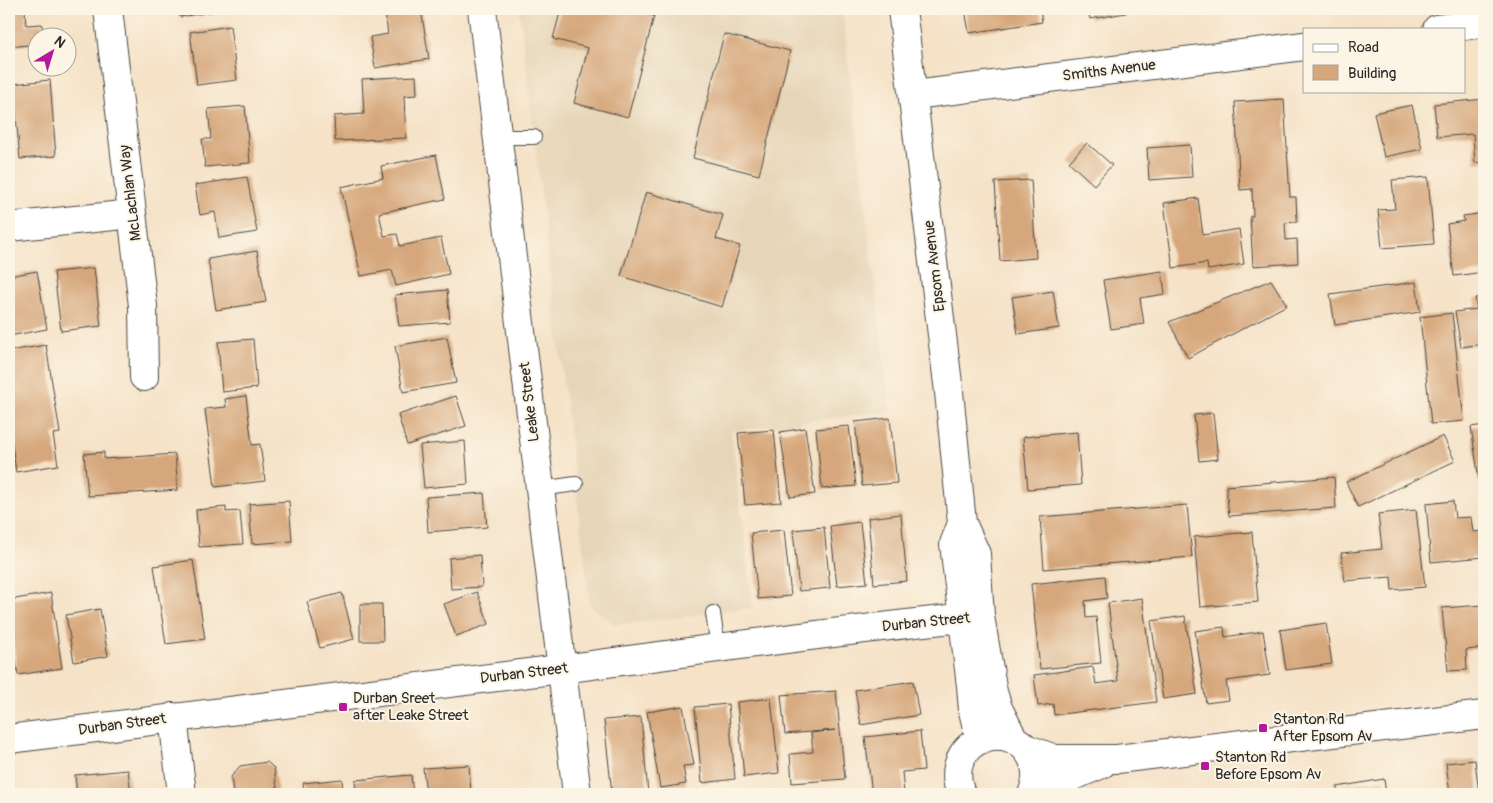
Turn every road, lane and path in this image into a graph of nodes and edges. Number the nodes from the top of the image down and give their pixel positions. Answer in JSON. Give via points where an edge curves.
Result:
{"nodes":[{"id":1,"x":108,"y":9,"type":"edge"},
{"id":2,"x":482,"y":9,"type":"edge"},
{"id":3,"x":902,"y":9,"type":"edge"},
{"id":4,"x":1484,"y":23,"type":"edge"},
{"id":5,"x":1445,"y":28,"type":"edge"},
{"id":6,"x":1303,"y":46,"type":"edge"},
{"id":7,"x":914,"y":95,"type":"junction"},
{"id":8,"x":534,"y":136,"type":"dead end"},
{"id":9,"x":497,"y":139,"type":"junction"},
{"id":10,"x":132,"y":214,"type":"junction"},
{"id":11,"x":9,"y":227,"type":"edge"},
{"id":12,"x":144,"y":378,"type":"dead end"},
{"id":13,"x":576,"y":484,"type":"dead end"},
{"id":14,"x":540,"y":489,"type":"junction"},
{"id":15,"x":713,"y":612,"type":"dead end"},
{"id":16,"x":971,"y":617,"type":"junction"},
{"id":17,"x":718,"y":648,"type":"junction"},
{"id":18,"x":562,"y":669,"type":"junction"},
{"id":19,"x":1484,"y":716,"type":"edge"},
{"id":20,"x":173,"y":717,"type":"junction"},
{"id":21,"x":9,"y":739,"type":"edge"},
{"id":22,"x":980,"y":740,"type":"junction"},
{"id":23,"x":1020,"y":744,"type":"junction"},
{"id":24,"x":1117,"y":758,"type":"junction"},
{"id":25,"x":1032,"y":793,"type":"edge"},
{"id":26,"x":182,"y":794,"type":"edge"},
{"id":27,"x":577,"y":794,"type":"edge"},
{"id":28,"x":962,"y":794,"type":"edge"}],
"edges":[{"from":1,"to":10,"type":"street","name":"McLachlan Way"},
{"from":2,"to":9,"type":"street","name":"Leake Street"},
{"from":3,"to":7,"type":"street","name":"Epsom Avenue"},
{"from":4,"to":5,"type":"street"},
{"from":6,"to":7,"type":"street","name":"Smiths Avenue"},
{"from":7,"to":16,"type":"street","name":"Epsom Avenue","via":[[962,523],[954,544]]},
{"from":8,"to":9,"type":"lane"},
{"from":9,"to":14,"type":"street","name":"Leake Street"},
{"from":10,"to":11,"type":"street"},
{"from":10,"to":12,"type":"street","name":"McLachlan Way","via":[[143,306]]},
{"from":13,"to":14,"type":"lane"},
{"from":14,"to":18,"type":"street","name":"Leake Street"},
{"from":15,"to":17,"type":"lane"},
{"from":16,"to":17,"type":"street","name":"Durban Street"},
{"from":16,"to":22,"type":"street","name":"Epsom Avenue","via":[[972,711]]},
{"from":16,"to":23,"type":"street","name":"Epsom Avenue","via":[[998,708]]},
{"from":17,"to":18,"type":"street","name":"Durban Street"},
{"from":18,"to":20,"type":"street","name":"Durban Street"},
{"from":18,"to":27,"type":"street","name":"Leake Street"},
{"from":19,"to":24,"type":"street"},
{"from":20,"to":21,"type":"street","name":"Durban Street"},
{"from":20,"to":26,"type":"street"},
{"from":22,"to":23,"type":"street","via":[[997,736]]},
{"from":22,"to":28,"type":"street","via":[[971,745],[958,763],[958,785]]},
{"from":23,"to":24,"type":"street","via":[[1055,759]]},
{"from":23,"to":25,"type":"street","name":"Epsom Avenue","via":[[1034,764],[1036,774]]},
{"from":24,"to":25,"type":"street"}]}
